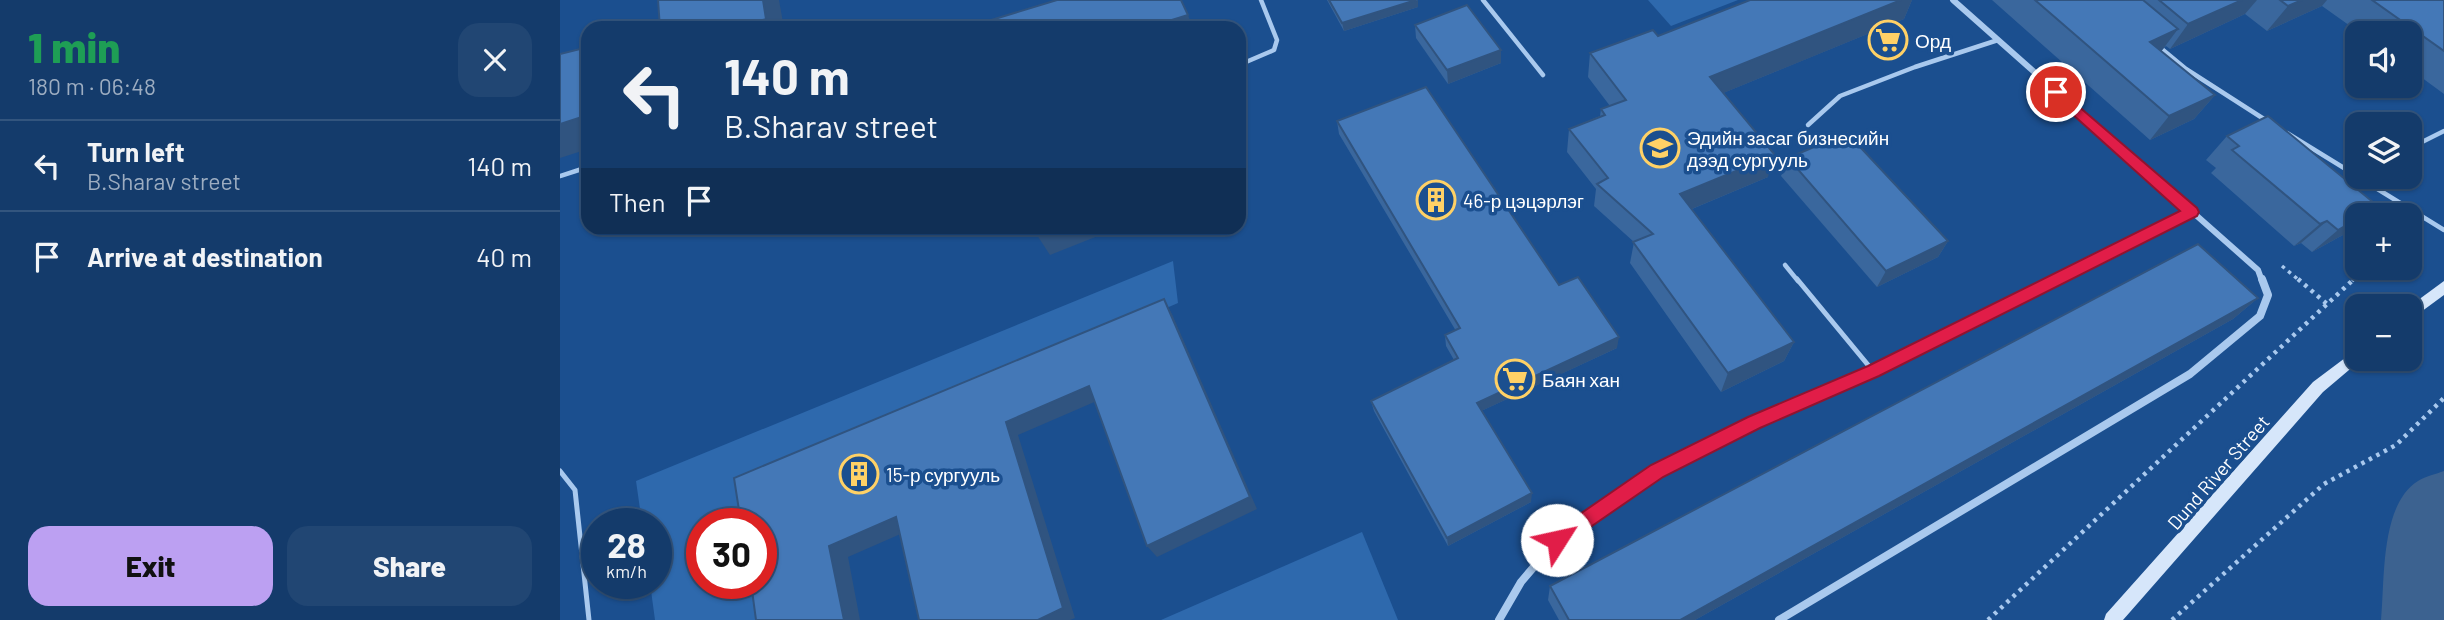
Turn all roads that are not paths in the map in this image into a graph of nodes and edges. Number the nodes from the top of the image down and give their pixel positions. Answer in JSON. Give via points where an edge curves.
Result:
{"nodes":[{"id":1,"x":1261,"y":0,"type":"edge"},
{"id":2,"x":1483,"y":0,"type":"edge"},
{"id":3,"x":1953,"y":0,"type":"edge"},
{"id":4,"x":1997,"y":40,"type":"junction"},
{"id":5,"x":2155,"y":43,"type":"edge"},
{"id":6,"x":1246,"y":62,"type":"edge"},
{"id":7,"x":1543,"y":75,"type":"dead end"},
{"id":8,"x":1808,"y":125,"type":"dead end"},
{"id":9,"x":2444,"y":131,"type":"edge"},
{"id":10,"x":2422,"y":142,"type":"edge"},
{"id":11,"x":581,"y":169,"type":"edge"},
{"id":12,"x":2345,"y":169,"type":"edge"},
{"id":13,"x":560,"y":176,"type":"edge"},
{"id":14,"x":2378,"y":189,"type":"edge"},
{"id":15,"x":2192,"y":212,"type":"junction"},
{"id":16,"x":2444,"y":230,"type":"edge"},
{"id":17,"x":1785,"y":265,"type":"dead end"},
{"id":18,"x":2444,"y":288,"type":"edge"},
{"id":19,"x":2422,"y":305,"type":"edge"},
{"id":20,"x":2345,"y":365,"type":"edge"},
{"id":21,"x":1873,"y":371,"type":"junction"},
{"id":22,"x":560,"y":471,"type":"edge"},
{"id":23,"x":589,"y":620,"type":"edge"},
{"id":24,"x":1499,"y":620,"type":"edge"},
{"id":25,"x":1779,"y":620,"type":"edge"},
{"id":26,"x":2112,"y":620,"type":"edge"}],
"edges":[{"from":1,"to":6,"type":"lane","via":[[1277,40],[1274,50]]},
{"from":2,"to":7,"type":"lane"},
{"from":3,"to":4,"type":"street"},
{"from":4,"to":8,"type":"lane","via":[[1840,96]]},
{"from":4,"to":15,"type":"street"},
{"from":5,"to":12,"type":"lane","via":[[2186,69]]},
{"from":9,"to":10,"type":"lane"},
{"from":11,"to":13,"type":"lane"},
{"from":14,"to":16,"type":"lane"},
{"from":15,"to":21,"type":"street"},
{"from":15,"to":25,"type":"street","via":[[2258,270],[2268,295],[2260,316],[2189,374]]},
{"from":17,"to":21,"type":"lane"},
{"from":18,"to":19,"type":"main road"},
{"from":20,"to":26,"type":"main road","name":"Dund River Street","via":[[2318,387]]},
{"from":21,"to":24,"type":"street","via":[[1754,422],[1657,471],[1557,540],[1521,582]]},
{"from":22,"to":23,"type":"lane","via":[[575,490]]}]}
